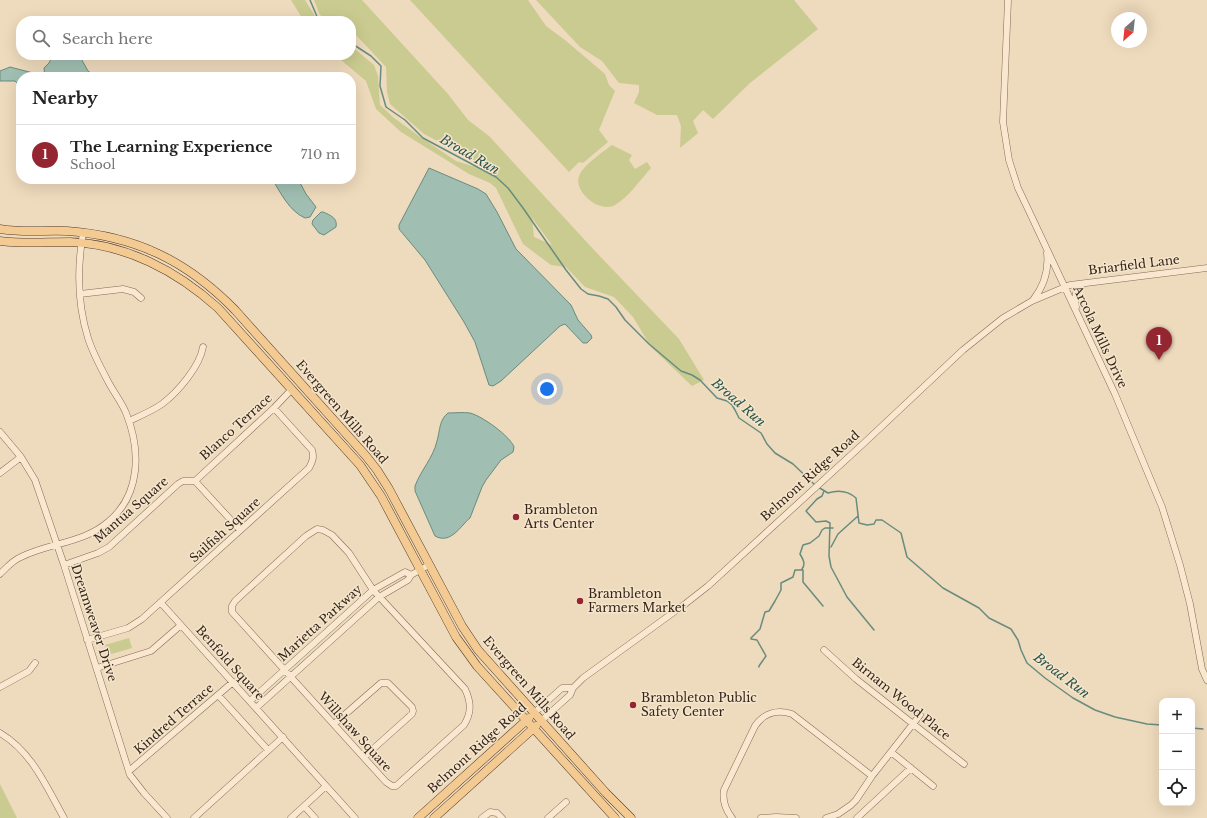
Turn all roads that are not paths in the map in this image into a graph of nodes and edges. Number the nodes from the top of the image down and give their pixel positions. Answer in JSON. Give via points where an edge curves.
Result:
{"nodes":[{"id":1,"x":1008,"y":0,"type":"edge"},
{"id":2,"x":0,"y":229,"type":"edge"},
{"id":3,"x":83,"y":233,"type":"junction"},
{"id":4,"x":0,"y":241,"type":"edge"},
{"id":5,"x":82,"y":243,"type":"junction"},
{"id":6,"x":1047,"y":250,"type":"junction"},
{"id":7,"x":1207,"y":268,"type":"edge"},
{"id":8,"x":1085,"y":282,"type":"junction"},
{"id":9,"x":1064,"y":287,"type":"junction"},
{"id":10,"x":80,"y":294,"type":"junction"},
{"id":11,"x":141,"y":298,"type":"dead end"},
{"id":12,"x":1032,"y":301,"type":"junction"},
{"id":13,"x":1077,"y":312,"type":"junction"},
{"id":14,"x":203,"y":346,"type":"dead end"},
{"id":15,"x":292,"y":389,"type":"junction"},
{"id":16,"x":274,"y":408,"type":"junction"},
{"id":17,"x":129,"y":421,"type":"junction"},
{"id":18,"x":0,"y":432,"type":"edge"},
{"id":19,"x":21,"y":457,"type":"junction"},
{"id":20,"x":0,"y":473,"type":"edge"},
{"id":21,"x":195,"y":481,"type":"junction"},
{"id":22,"x":240,"y":530,"type":"junction"},
{"id":23,"x":57,"y":545,"type":"junction"},
{"id":24,"x":64,"y":565,"type":"junction"},
{"id":25,"x":430,"y":565,"type":"junction"},
{"id":26,"x":420,"y":570,"type":"junction"},
{"id":27,"x":0,"y":574,"type":"edge"},
{"id":28,"x":411,"y":575,"type":"junction"},
{"id":29,"x":373,"y":590,"type":"junction"},
{"id":30,"x":379,"y":597,"type":"junction"},
{"id":31,"x":161,"y":603,"type":"junction"},
{"id":32,"x":181,"y":625,"type":"junction"},
{"id":33,"x":88,"y":640,"type":"junction"},
{"id":34,"x":824,"y":650,"type":"dead end"},
{"id":35,"x":35,"y":663,"type":"dead end"},
{"id":36,"x":97,"y":668,"type":"junction"},
{"id":37,"x":284,"y":670,"type":"junction"},
{"id":38,"x":290,"y":676,"type":"junction"},
{"id":39,"x":1207,"y":680,"type":"edge"},
{"id":40,"x":233,"y":682,"type":"junction"},
{"id":41,"x":0,"y":687,"type":"edge"},
{"id":42,"x":573,"y":688,"type":"junction"},
{"id":43,"x":218,"y":695,"type":"junction"},
{"id":44,"x":250,"y":701,"type":"junction"},
{"id":45,"x":256,"y":708,"type":"junction"},
{"id":46,"x":534,"y":713,"type":"junction"},
{"id":47,"x":920,"y":715,"type":"dead end"},
{"id":48,"x":526,"y":721,"type":"junction"},
{"id":49,"x":541,"y":721,"type":"junction"},
{"id":50,"x":334,"y":724,"type":"junction"},
{"id":51,"x":913,"y":724,"type":"junction"},
{"id":52,"x":533,"y":729,"type":"junction"},
{"id":53,"x":0,"y":733,"type":"edge"},
{"id":54,"x":283,"y":737,"type":"junction"},
{"id":55,"x":268,"y":750,"type":"junction"},
{"id":56,"x":890,"y":752,"type":"junction"},
{"id":57,"x":364,"y":757,"type":"junction"},
{"id":58,"x":964,"y":764,"type":"dead end"},
{"id":59,"x":911,"y":768,"type":"junction"},
{"id":60,"x":129,"y":771,"type":"junction"},
{"id":61,"x":872,"y":776,"type":"junction"},
{"id":62,"x":326,"y":786,"type":"junction"},
{"id":63,"x":933,"y":786,"type":"dead end"},
{"id":64,"x":566,"y":802,"type":"dead end"},
{"id":65,"x":304,"y":806,"type":"junction"},
{"id":66,"x":64,"y":818,"type":"edge"},
{"id":67,"x":167,"y":818,"type":"edge"},
{"id":68,"x":194,"y":818,"type":"edge"},
{"id":69,"x":290,"y":818,"type":"edge"},
{"id":70,"x":315,"y":818,"type":"edge"},
{"id":71,"x":355,"y":818,"type":"edge"},
{"id":72,"x":418,"y":818,"type":"edge"},
{"id":73,"x":434,"y":818,"type":"edge"},
{"id":74,"x":482,"y":818,"type":"edge"},
{"id":75,"x":502,"y":818,"type":"edge"},
{"id":76,"x":548,"y":818,"type":"edge"},
{"id":77,"x":615,"y":818,"type":"edge"},
{"id":78,"x":631,"y":818,"type":"edge"},
{"id":79,"x":732,"y":818,"type":"edge"},
{"id":80,"x":761,"y":818,"type":"edge"},
{"id":81,"x":796,"y":818,"type":"edge"},
{"id":82,"x":826,"y":818,"type":"edge"},
{"id":83,"x":857,"y":818,"type":"edge"}],
"edges":[{"from":1,"to":6,"type":"street","name":"Arcola Mills Drive","via":[[1003,97],[1006,144],[1018,188]]},
{"from":2,"to":3,"type":"main road","name":"Evergreen Mills Road"},
{"from":3,"to":5,"type":"street"},
{"from":3,"to":25,"type":"main road","name":"Evergreen Mills Road","via":[[116,238],[150,250],[187,269],[215,290],[366,456],[389,489]]},
{"from":4,"to":5,"type":"main road","name":"Evergreen Mills Road"},
{"from":5,"to":10,"type":"street","via":[[78,270]]},
{"from":5,"to":15,"type":"main road","name":"Evergreen Mills Road","via":[[114,249],[144,259],[196,288],[218,308]]},
{"from":6,"to":9,"type":"street","name":"Arcola Mills Drive"},
{"from":6,"to":12,"type":"street","via":[[1048,266],[1045,279]]},
{"from":7,"to":8,"type":"street","name":"Briarfield Lane"},
{"from":8,"to":9,"type":"street","name":"Briarfield Lane"},
{"from":8,"to":13,"type":"street","via":[[1076,291]]},
{"from":9,"to":12,"type":"street","name":"Belmont Ridge Road"},
{"from":9,"to":13,"type":"street","name":"Arcola Mills Drive"},
{"from":10,"to":11,"type":"street","via":[[123,289],[134,292]]},
{"from":10,"to":17,"type":"street","via":[[88,338]]},
{"from":12,"to":42,"type":"street","name":"Belmont Ridge Road","via":[[1003,318],[979,337],[702,591],[592,670]]},
{"from":13,"to":39,"type":"street","name":"Arcola Mills Drive","via":[[1115,394],[1162,507],[1180,565],[1202,669]]},
{"from":14,"to":17,"type":"street","via":[[202,355],[196,366],[174,394],[162,404]]},
{"from":15,"to":16,"type":"street","name":"Blanco Terrace"},
{"from":15,"to":26,"type":"main road","name":"Evergreen Mills Road","via":[[360,465]]},
{"from":16,"to":21,"type":"street","name":"Blanco Terrace"},
{"from":16,"to":22,"type":"street","name":"Sailfish Square","via":[[312,450],[313,462],[310,468]]},
{"from":17,"to":23,"type":"street","via":[[137,465],[127,497],[108,523],[86,535]]},
{"from":18,"to":19,"type":"street","name":"Dreamweaver Drive"},
{"from":19,"to":20,"type":"street"},
{"from":19,"to":23,"type":"street","name":"Dreamweaver Drive","via":[[35,480]]},
{"from":21,"to":22,"type":"street"},
{"from":21,"to":24,"type":"street","name":"Mantua Square","via":[[183,481],[178,484],[104,551]]},
{"from":22,"to":31,"type":"street","name":"Sailfish Square"},
{"from":23,"to":24,"type":"street","name":"Dreamweaver Drive"},
{"from":23,"to":27,"type":"street","via":[[20,557]]},
{"from":24,"to":33,"type":"street","name":"Dreamweaver Drive"},
{"from":25,"to":26,"type":"street","name":"Marietta Parkway"},
{"from":25,"to":46,"type":"main road","name":"Evergreen Mills Road","via":[[462,626],[478,650]]},
{"from":26,"to":28,"type":"street","name":"Marietta Parkway"},
{"from":26,"to":48,"type":"main road","name":"Evergreen Mills Road","via":[[456,637],[477,666]]},
{"from":28,"to":29,"type":"street","name":"Marietta Parkway","via":[[405,572]]},
{"from":28,"to":30,"type":"street","name":"Marietta Parkway","via":[[408,580]]},
{"from":29,"to":30,"type":"street","name":"Willshaw Square"},
{"from":29,"to":37,"type":"street","name":"Marietta Parkway"},
{"from":29,"to":37,"type":"street","name":"Willshaw Square","via":[[349,554],[332,535],[317,529],[306,536],[232,606],[232,612]]},
{"from":30,"to":38,"type":"street","name":"Marietta Parkway"},
{"from":30,"to":57,"type":"street","name":"Willshaw Square","via":[[465,689],[471,708],[464,725],[396,786],[388,784]]},
{"from":31,"to":32,"type":"street","name":"Benfold Square"},
{"from":31,"to":33,"type":"street","name":"Sailfish Square","via":[[128,628]]},
{"from":32,"to":36,"type":"street","via":[[151,651]]},
{"from":32,"to":40,"type":"street","name":"Benfold Square"},
{"from":33,"to":36,"type":"street","name":"Dreamweaver Drive"},
{"from":34,"to":51,"type":"street","name":"Birnam Wood Place"},
{"from":35,"to":41,"type":"street","via":[[29,671]]},
{"from":36,"to":60,"type":"street","name":"Dreamweaver Drive"},
{"from":37,"to":38,"type":"street","name":"Willshaw Square"},
{"from":37,"to":44,"type":"street","name":"Marietta Parkway"},
{"from":38,"to":45,"type":"street","name":"Marietta Parkway"},
{"from":38,"to":50,"type":"street","name":"Willshaw Square"},
{"from":40,"to":43,"type":"street","name":"Kindred Terrace"},
{"from":40,"to":44,"type":"street","name":"Benfold Square"},
{"from":42,"to":46,"type":"street","name":"Belmont Ridge Road","via":[[562,688]]},
{"from":42,"to":49,"type":"street","name":"Belmont Ridge Road","via":[[570,695]]},
{"from":43,"to":55,"type":"street"},
{"from":43,"to":60,"type":"street","name":"Kindred Terrace"},
{"from":44,"to":45,"type":"street","name":"Benfold Square"},
{"from":45,"to":54,"type":"street","name":"Benfold Square"},
{"from":46,"to":48,"type":"main road","name":"Belmont Ridge Road"},
{"from":46,"to":49,"type":"main road","name":"Evergreen Mills Road"},
{"from":47,"to":51,"type":"street"},
{"from":48,"to":52,"type":"main road","name":"Evergreen Mills Road"},
{"from":48,"to":72,"type":"main road","name":"Belmont Ridge Road"},
{"from":49,"to":52,"type":"main road","name":"Belmont Ridge Road"},
{"from":49,"to":78,"type":"main road","name":"Evergreen Mills Road"},
{"from":50,"to":57,"type":"street","name":"Willshaw Square"},
{"from":50,"to":57,"type":"street","via":[[381,683],[388,683],[412,707],[412,714]]},
{"from":51,"to":56,"type":"street"},
{"from":51,"to":58,"type":"street","name":"Birnam Wood Place"},
{"from":52,"to":73,"type":"main road","name":"Belmont Ridge Road"},
{"from":52,"to":77,"type":"main road","name":"Evergreen Mills Road"},
{"from":53,"to":66,"type":"street","via":[[25,753]]},
{"from":54,"to":55,"type":"street"},
{"from":54,"to":62,"type":"street","name":"Benfold Square"},
{"from":55,"to":68,"type":"street"},
{"from":56,"to":59,"type":"street"},
{"from":56,"to":61,"type":"street"},
{"from":59,"to":63,"type":"street"},
{"from":59,"to":83,"type":"street"},
{"from":60,"to":67,"type":"street","name":"Dreamweaver Drive","via":[[135,783]]},
{"from":61,"to":79,"type":"street","via":[[792,714],[771,712],[755,726],[724,790],[725,808]]},
{"from":61,"to":82,"type":"street","via":[[851,805]]},
{"from":62,"to":65,"type":"street"},
{"from":62,"to":71,"type":"street","name":"Benfold Square"},
{"from":64,"to":76,"type":"street"},
{"from":65,"to":69,"type":"street"},
{"from":65,"to":70,"type":"street"},
{"from":74,"to":75,"type":"street","via":[[490,812],[497,813]]},
{"from":80,"to":81,"type":"street"}]}
